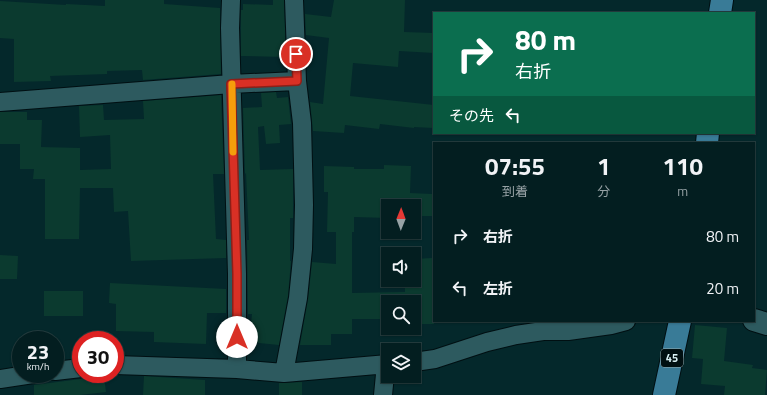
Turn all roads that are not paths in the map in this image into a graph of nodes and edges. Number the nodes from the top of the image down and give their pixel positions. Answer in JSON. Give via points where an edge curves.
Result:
{"nodes":[{"id":1,"x":231,"y":0,"type":"edge"},
{"id":2,"x":294,"y":0,"type":"edge"},
{"id":3,"x":722,"y":0,"type":"edge"},
{"id":4,"x":720,"y":12,"type":"edge"},
{"id":5,"x":297,"y":81,"type":"junction"},
{"id":6,"x":231,"y":84,"type":"junction"},
{"id":7,"x":0,"y":102,"type":"edge"},
{"id":8,"x":755,"y":320,"type":"edge"},
{"id":9,"x":623,"y":322,"type":"edge"},
{"id":10,"x":680,"y":322,"type":"edge"},
{"id":11,"x":767,"y":324,"type":"edge"},
{"id":12,"x":421,"y":361,"type":"edge"},
{"id":13,"x":381,"y":364,"type":"edge"},
{"id":14,"x":124,"y":365,"type":"edge"},
{"id":15,"x":237,"y":369,"type":"junction"},
{"id":16,"x":284,"y":372,"type":"junction"},
{"id":17,"x":12,"y":377,"type":"edge"},
{"id":18,"x":0,"y":379,"type":"edge"},
{"id":19,"x":385,"y":383,"type":"edge"},
{"id":20,"x":383,"y":395,"type":"edge"},
{"id":21,"x":664,"y":395,"type":"edge"}],
"edges":[{"from":1,"to":6,"type":"street"},
{"from":2,"to":5,"type":"street"},
{"from":3,"to":4,"type":"main road"},
{"from":5,"to":6,"type":"street"},
{"from":5,"to":16,"type":"street","via":[[304,166],[303,242],[298,298]]},
{"from":6,"to":7,"type":"street"},
{"from":6,"to":15,"type":"street"},
{"from":8,"to":11,"type":"street"},
{"from":9,"to":12,"type":"street","via":[[611,326],[516,335]]},
{"from":10,"to":21,"type":"main road","number":"45"},
{"from":13,"to":16,"type":"street"},
{"from":14,"to":15,"type":"street"},
{"from":15,"to":16,"type":"street"},
{"from":17,"to":18,"type":"street"},
{"from":19,"to":20,"type":"street"}]}
